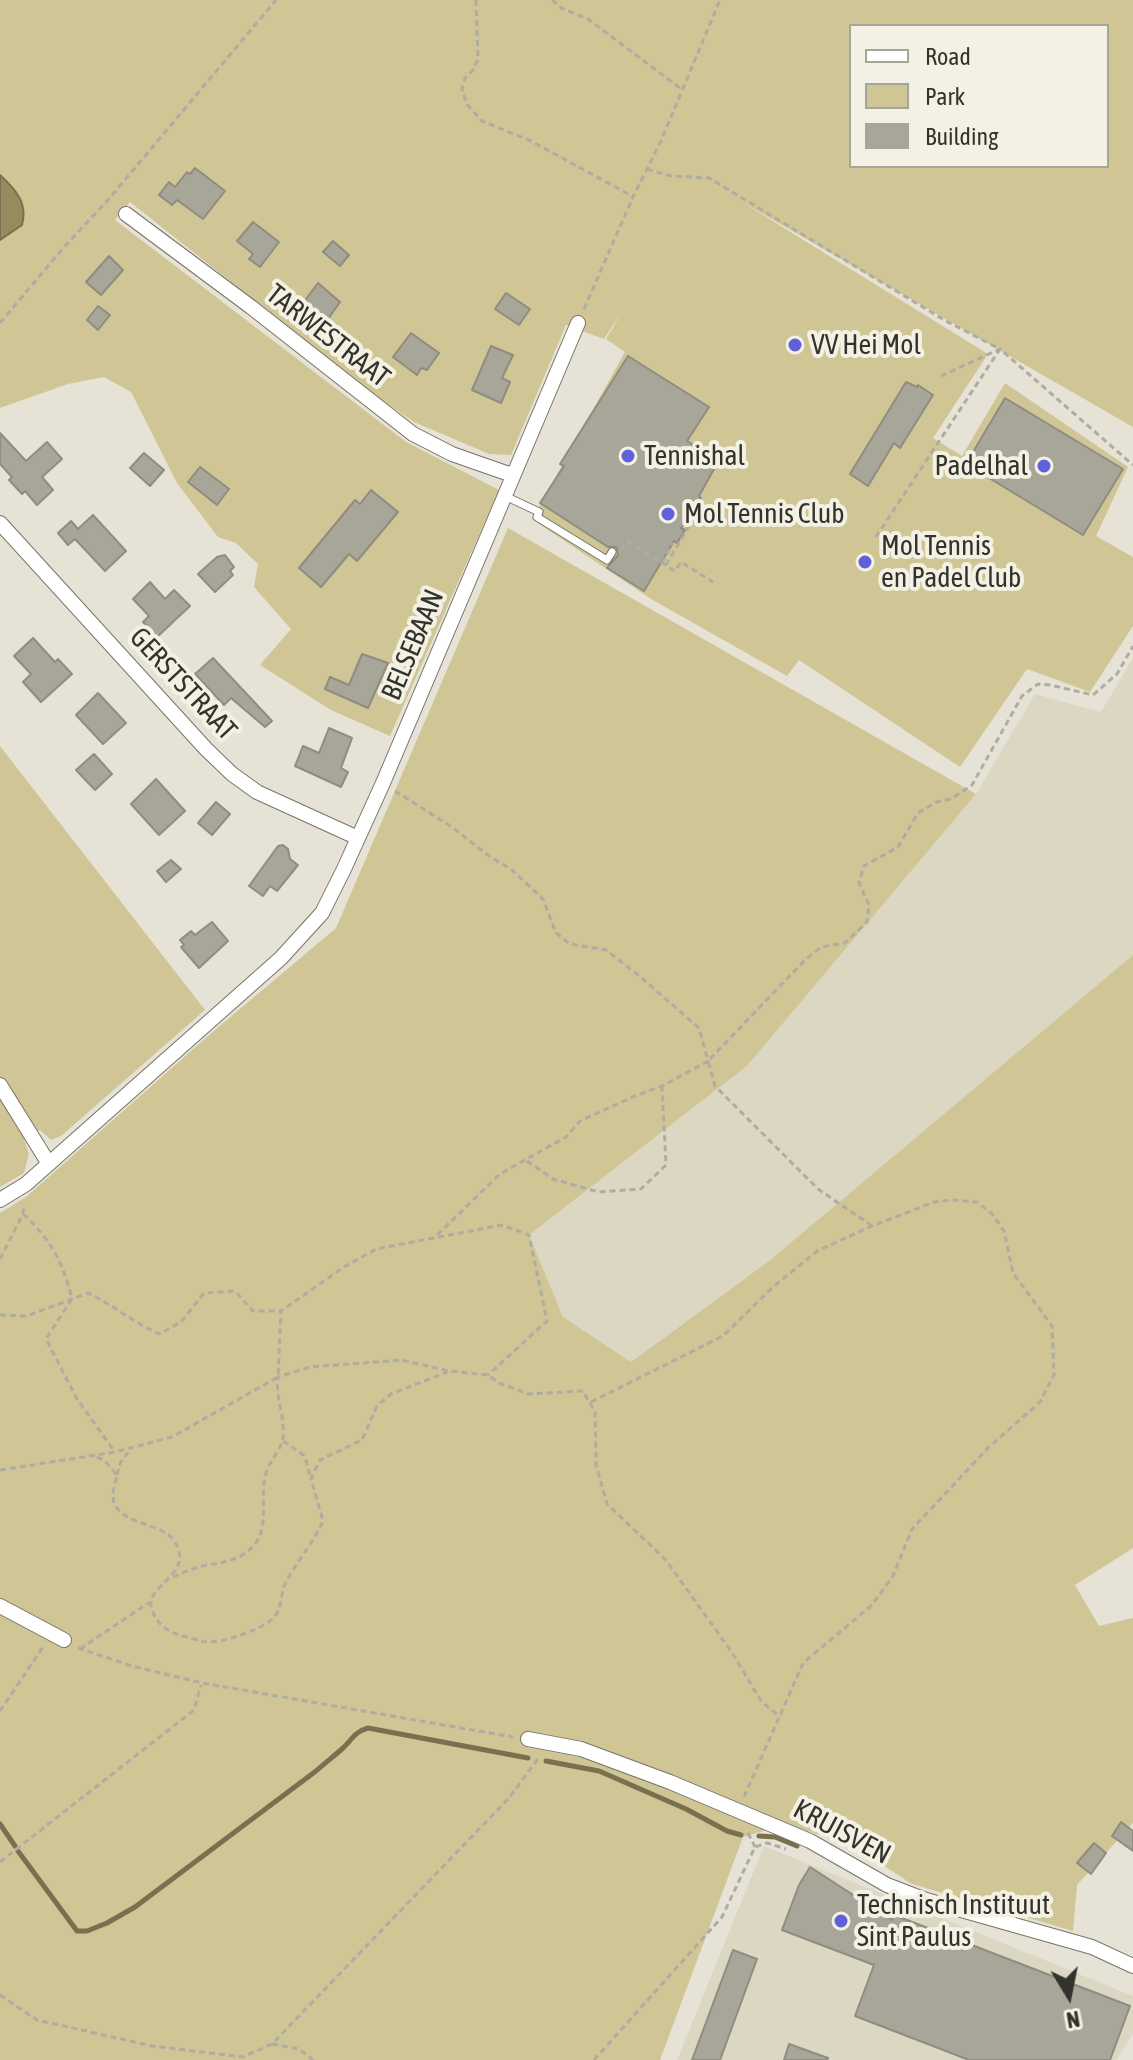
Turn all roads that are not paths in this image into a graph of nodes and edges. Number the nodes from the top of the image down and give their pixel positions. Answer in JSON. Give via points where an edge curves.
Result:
{"nodes":[{"id":1,"x":126,"y":214,"type":"dead end"},
{"id":2,"x":578,"y":323,"type":"road end"},
{"id":3,"x":512,"y":475,"type":"junction"},
{"id":4,"x":504,"y":495,"type":"junction"},
{"id":5,"x":0,"y":523,"type":"edge"},
{"id":6,"x":615,"y":553,"type":"road end"},
{"id":7,"x":358,"y":838,"type":"junction"},
{"id":8,"x":0,"y":1085,"type":"edge"},
{"id":9,"x":49,"y":1164,"type":"junction"},
{"id":10,"x":0,"y":1200,"type":"edge"},
{"id":11,"x":0,"y":1606,"type":"edge"},
{"id":12,"x":58,"y":1637,"type":"road end"},
{"id":13,"x":528,"y":1739,"type":"road end"},
{"id":14,"x":1133,"y":1966,"type":"edge"}],
"edges":[{"from":1,"to":3,"type":"street","name":"TARWESTRAAT","via":[[413,434]]},
{"from":2,"to":3,"type":"street","name":"BELSEBAAN"},
{"from":3,"to":4,"type":"street","name":"BELSEBAAN"},
{"from":4,"to":6,"type":"lane","via":[[539,512],[537,517],[607,560]]},
{"from":4,"to":7,"type":"street","name":"BELSEBAAN"},
{"from":5,"to":7,"type":"street","name":"GERSTSTRAAT","via":[[232,774],[257,792]]},
{"from":7,"to":9,"type":"street","name":"BELSEBAAN","via":[[322,913],[281,958]]},
{"from":8,"to":9,"type":"street"},
{"from":9,"to":10,"type":"street","name":"BELSEBAAN"},
{"from":11,"to":12,"type":"street"},
{"from":13,"to":14,"type":"street","name":"KRUISVEN","via":[[581,1749],[738,1810],[926,1900],[1092,1947]]}]}
